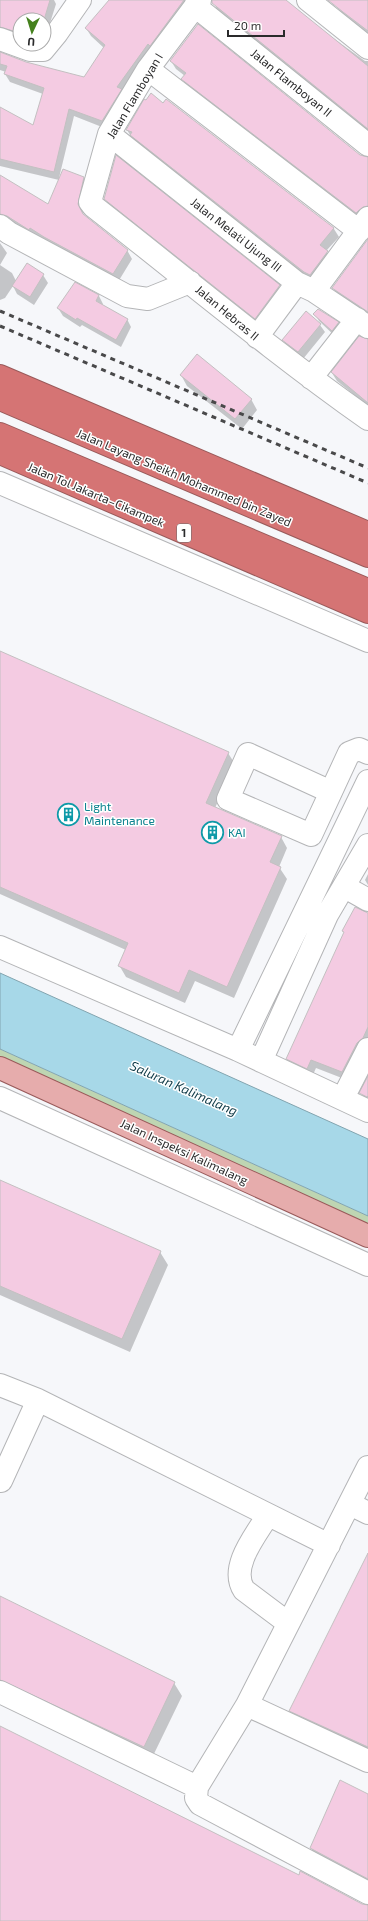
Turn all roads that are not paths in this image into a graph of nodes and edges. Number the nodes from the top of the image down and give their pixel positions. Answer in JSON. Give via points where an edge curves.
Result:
{"nodes":[{"id":1,"x":80,"y":0,"type":"edge"},
{"id":2,"x":308,"y":0,"type":"edge"},
{"id":3,"x":197,"y":3,"type":"edge"},
{"id":4,"x":0,"y":39,"type":"edge"},
{"id":5,"x":368,"y":48,"type":"edge"},
{"id":6,"x":148,"y":69,"type":"junction"},
{"id":7,"x":109,"y":134,"type":"junction"},
{"id":8,"x":368,"y":145,"type":"edge"},
{"id":9,"x":90,"y":202,"type":"joint"},
{"id":10,"x":364,"y":224,"type":"edge"},
{"id":11,"x":0,"y":226,"type":"edge"},
{"id":12,"x":190,"y":282,"type":"junction"},
{"id":13,"x":306,"y":287,"type":"junction"},
{"id":14,"x":362,"y":323,"type":"edge"},
{"id":15,"x":257,"y":337,"type":"junction"},
{"id":16,"x":0,"y":376,"type":"edge"},
{"id":17,"x":311,"y":378,"type":"junction"},
{"id":18,"x":0,"y":399,"type":"edge"},
{"id":19,"x":368,"y":419,"type":"edge"},
{"id":20,"x":0,"y":434,"type":"edge"},
{"id":21,"x":0,"y":453,"type":"edge"},
{"id":22,"x":0,"y":483,"type":"edge"},
{"id":23,"x":368,"y":533,"type":"edge"},
{"id":24,"x":368,"y":556,"type":"edge"},
{"id":25,"x":368,"y":590,"type":"edge"},
{"id":26,"x":368,"y":612,"type":"edge"},
{"id":27,"x":368,"y":641,"type":"edge"},
{"id":28,"x":368,"y":753,"type":"edge"},
{"id":29,"x":368,"y":780,"type":"edge"},
{"id":30,"x":331,"y":792,"type":"junction"},
{"id":31,"x":368,"y":845,"type":"edge"},
{"id":32,"x":345,"y":887,"type":"junction"},
{"id":33,"x":368,"y":900,"type":"edge"},
{"id":34,"x":0,"y":947,"type":"edge"},
{"id":35,"x":368,"y":1049,"type":"edge"},
{"id":36,"x":238,"y":1050,"type":"junction"},
{"id":37,"x":261,"y":1061,"type":"junction"},
{"id":38,"x":0,"y":1068,"type":"edge"},
{"id":39,"x":0,"y":1098,"type":"edge"},
{"id":40,"x":343,"y":1098,"type":"junction"},
{"id":41,"x":368,"y":1111,"type":"edge"},
{"id":42,"x":257,"y":1186,"type":"junction"},
{"id":43,"x":244,"y":1209,"type":"junction"},
{"id":44,"x":368,"y":1236,"type":"edge"},
{"id":45,"x":368,"y":1265,"type":"edge"},
{"id":46,"x":0,"y":1384,"type":"edge"},
{"id":47,"x":38,"y":1400,"type":"junction"},
{"id":48,"x":368,"y":1467,"type":"edge"},
{"id":49,"x":1,"y":1481,"type":"dead end"},
{"id":50,"x":359,"y":1508,"type":"edge"},
{"id":51,"x":268,"y":1514,"type":"junction"},
{"id":52,"x":329,"y":1545,"type":"junction"},
{"id":53,"x":288,"y":1623,"type":"junction"},
{"id":54,"x":0,"y":1692,"type":"edge"},
{"id":55,"x":247,"y":1704,"type":"junction"},
{"id":56,"x":368,"y":1761,"type":"edge"},
{"id":57,"x":197,"y":1787,"type":"junction"},
{"id":58,"x":368,"y":1894,"type":"edge"}],
"edges":[{"from":1,"to":4,"type":"street","via":[[42,50],[30,50]]},
{"from":2,"to":5,"type":"street"},
{"from":3,"to":6,"type":"street","name":"Jalan Flamboyan I"},
{"from":3,"to":8,"type":"street","name":"Jalan Flamboyan II"},
{"from":6,"to":7,"type":"street","name":"Jalan Flamboyan I"},
{"from":6,"to":10,"type":"street"},
{"from":7,"to":9,"type":"street","name":"Jalan Flamboyan I"},
{"from":7,"to":13,"type":"street","name":"Jalan Melati Ujung III"},
{"from":9,"to":12,"type":"street","name":"Jalan Hebras II"},
{"from":10,"to":13,"type":"street"},
{"from":11,"to":12,"type":"street","via":[[127,296],[148,299]]},
{"from":12,"to":15,"type":"street","name":"Jalan Hebras II"},
{"from":13,"to":14,"type":"street","name":"Jalan Melati Ujung III"},
{"from":13,"to":15,"type":"street"},
{"from":14,"to":17,"type":"street"},
{"from":15,"to":17,"type":"street","name":"Jalan Hebras II"},
{"from":16,"to":23,"type":"highway"},
{"from":17,"to":19,"type":"street","name":"Jalan Hebras II"},
{"from":18,"to":24,"type":"highway","name":"Jalan Layang Sheikh Mohammed bin Zayed"},
{"from":20,"to":25,"type":"highway","number":"1"},
{"from":21,"to":26,"type":"highway","name":"Jalan Tol Jakarta–Cikampek","number":"1"},
{"from":22,"to":27,"type":"street"},
{"from":28,"to":30,"type":"street","via":[[359,749],[349,753]]},
{"from":29,"to":36,"type":"street"},
{"from":30,"to":30,"type":"street","via":[[311,835],[228,799],[248,754]]},
{"from":31,"to":32,"type":"street"},
{"from":32,"to":33,"type":"street"},
{"from":32,"to":37,"type":"street","via":[[327,915]]},
{"from":34,"to":36,"type":"street"},
{"from":35,"to":40,"type":"street"},
{"from":36,"to":37,"type":"street"},
{"from":37,"to":40,"type":"street"},
{"from":38,"to":42,"type":"main road","name":"Jalan Inspeksi Kalimalang"},
{"from":39,"to":43,"type":"street"},
{"from":40,"to":41,"type":"street"},
{"from":42,"to":43,"type":"street"},
{"from":42,"to":44,"type":"main road","name":"Jalan Inspeksi Kalimalang"},
{"from":43,"to":45,"type":"street"},
{"from":46,"to":47,"type":"street"},
{"from":47,"to":49,"type":"street"},
{"from":47,"to":51,"type":"street"},
{"from":48,"to":50,"type":"street"},
{"from":50,"to":52,"type":"street"},
{"from":51,"to":52,"type":"street"},
{"from":51,"to":53,"type":"street","via":[[240,1565],[238,1575],[244,1590]]},
{"from":52,"to":53,"type":"street"},
{"from":53,"to":55,"type":"street"},
{"from":54,"to":57,"type":"street"},
{"from":55,"to":56,"type":"street"},
{"from":55,"to":57,"type":"street"},
{"from":57,"to":58,"type":"street","via":[[196,1798],[200,1804]]}]}
